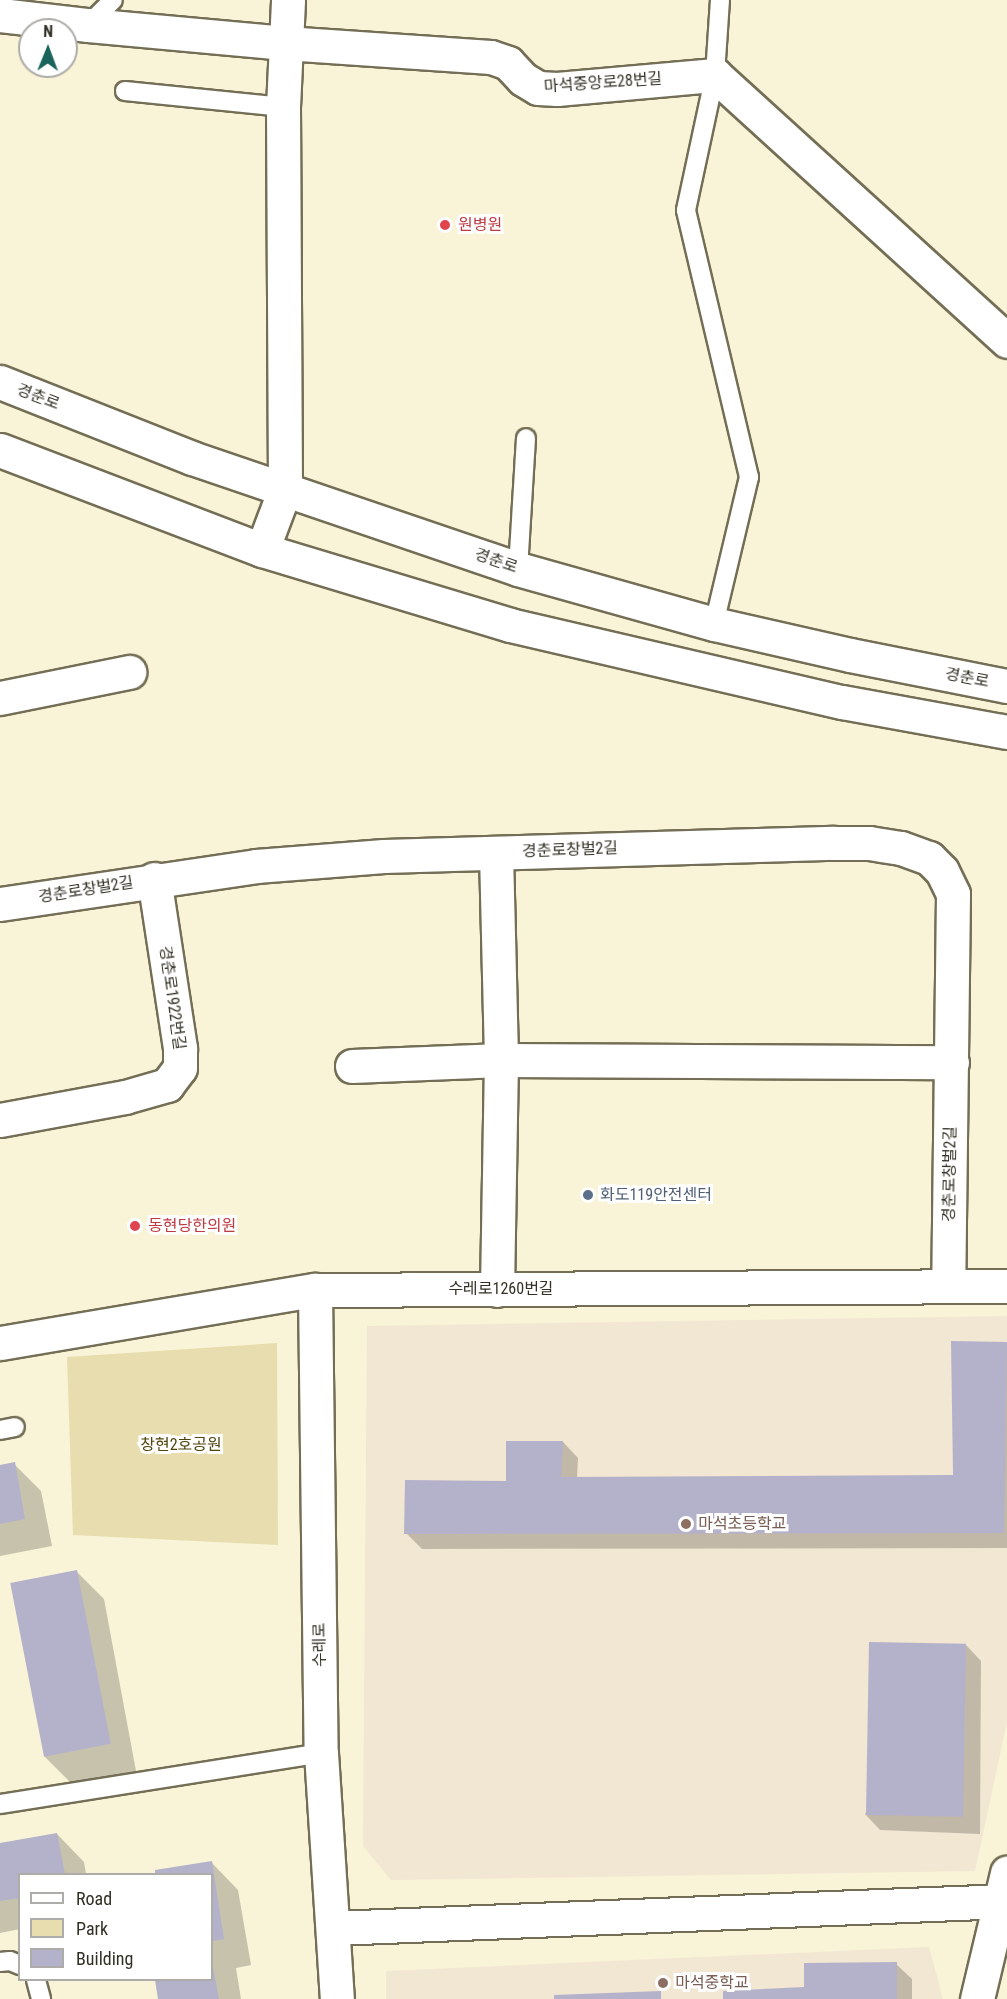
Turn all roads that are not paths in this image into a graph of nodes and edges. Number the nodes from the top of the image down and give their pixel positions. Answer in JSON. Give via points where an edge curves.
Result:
{"nodes":[{"id":1,"x":113,"y":0,"type":"edge"},
{"id":2,"x":288,"y":0,"type":"edge"},
{"id":3,"x":720,"y":0,"type":"edge"},
{"id":4,"x":0,"y":15,"type":"edge"},
{"id":5,"x":88,"y":25,"type":"junction"},
{"id":6,"x":285,"y":43,"type":"junction"},
{"id":7,"x":715,"y":75,"type":"junction"},
{"id":8,"x":125,"y":91,"type":"dead end"},
{"id":9,"x":283,"y":107,"type":"junction"},
{"id":10,"x":1007,"y":341,"type":"edge"},
{"id":11,"x":0,"y":382,"type":"edge"},
{"id":12,"x":526,"y":438,"type":"dead end"},
{"id":13,"x":0,"y":450,"type":"edge"},
{"id":14,"x":285,"y":489,"type":"junction"},
{"id":15,"x":262,"y":550,"type":"junction"},
{"id":16,"x":518,"y":569,"type":"junction"},
{"id":17,"x":714,"y":624,"type":"junction"},
{"id":18,"x":129,"y":672,"type":"dead end"},
{"id":19,"x":1007,"y":686,"type":"edge"},
{"id":20,"x":0,"y":698,"type":"edge"},
{"id":21,"x":1007,"y":732,"type":"edge"},
{"id":22,"x":496,"y":852,"type":"junction"},
{"id":23,"x":154,"y":879,"type":"junction"},
{"id":24,"x":0,"y":904,"type":"edge"},
{"id":25,"x":501,"y":1060,"type":"junction"},
{"id":26,"x":952,"y":1062,"type":"junction"},
{"id":27,"x":352,"y":1066,"type":"dead end"},
{"id":28,"x":0,"y":1120,"type":"edge"},
{"id":29,"x":948,"y":1286,"type":"junction"},
{"id":30,"x":1007,"y":1286,"type":"edge"},
{"id":31,"x":315,"y":1290,"type":"junction"},
{"id":32,"x":497,"y":1290,"type":"junction"},
{"id":33,"x":0,"y":1343,"type":"edge"},
{"id":34,"x":321,"y":1754,"type":"junction"},
{"id":35,"x":0,"y":1804,"type":"edge"},
{"id":36,"x":1005,"y":1892,"type":"edge"},
{"id":37,"x":334,"y":1928,"type":"junction"},
{"id":38,"x":0,"y":1962,"type":"edge"},
{"id":39,"x":18,"y":1964,"type":"edge"},
{"id":40,"x":36,"y":1981,"type":"edge"},
{"id":41,"x":41,"y":1999,"type":"edge"},
{"id":42,"x":337,"y":1999,"type":"edge"},
{"id":43,"x":977,"y":1999,"type":"edge"}],
"edges":[{"from":1,"to":5,"type":"lane"},
{"from":2,"to":6,"type":"street"},
{"from":3,"to":7,"type":"lane"},
{"from":4,"to":5,"type":"street","name":"마석중앙로28번길"},
{"from":5,"to":6,"type":"street","name":"마석중앙로28번길"},
{"from":6,"to":7,"type":"street","name":"마석중앙로28번길","via":[[491,57],[508,63],[538,88]]},
{"from":6,"to":9,"type":"street"},
{"from":7,"to":10,"type":"street"},
{"from":7,"to":17,"type":"lane","via":[[686,210],[749,477]]},
{"from":8,"to":9,"type":"lane"},
{"from":9,"to":14,"type":"street"},
{"from":11,"to":14,"type":"street","name":"경춘로","via":[[192,458]]},
{"from":12,"to":16,"type":"lane"},
{"from":13,"to":15,"type":"street"},
{"from":14,"to":15,"type":"street"},
{"from":14,"to":16,"type":"street","name":"경춘로"},
{"from":15,"to":21,"type":"street","via":[[510,625],[842,702]]},
{"from":16,"to":17,"type":"street","name":"경춘로"},
{"from":17,"to":19,"type":"street","name":"경춘로"},
{"from":18,"to":20,"type":"street"},
{"from":22,"to":23,"type":"street","name":"경춘로창벌2길","via":[[256,866]]},
{"from":22,"to":25,"type":"street"},
{"from":22,"to":26,"type":"street","name":"경춘로창벌2길","via":[[869,843],[929,858],[942,871],[953,894]]},
{"from":23,"to":24,"type":"street","name":"경춘로창벌2길"},
{"from":23,"to":28,"type":"street","name":"경춘로1922번길","via":[[180,1068],[167,1085],[125,1097]]},
{"from":25,"to":26,"type":"street"},
{"from":25,"to":27,"type":"street"},
{"from":25,"to":32,"type":"street"},
{"from":26,"to":29,"type":"street","name":"경춘로창벌2길"},
{"from":29,"to":30,"type":"street","name":"수레로1260번길"},
{"from":29,"to":32,"type":"street","name":"수레로1260번길"},
{"from":31,"to":32,"type":"street","name":"수레로1260번길"},
{"from":31,"to":33,"type":"street","name":"수레로1260번길"},
{"from":31,"to":34,"type":"street","name":"수레로"},
{"from":34,"to":35,"type":"lane"},
{"from":34,"to":37,"type":"street","name":"수레로"},
{"from":36,"to":37,"type":"street"},
{"from":36,"to":43,"type":"street"},
{"from":37,"to":42,"type":"street","name":"수레로"},
{"from":38,"to":39,"type":"lane"},
{"from":40,"to":41,"type":"lane"}]}
